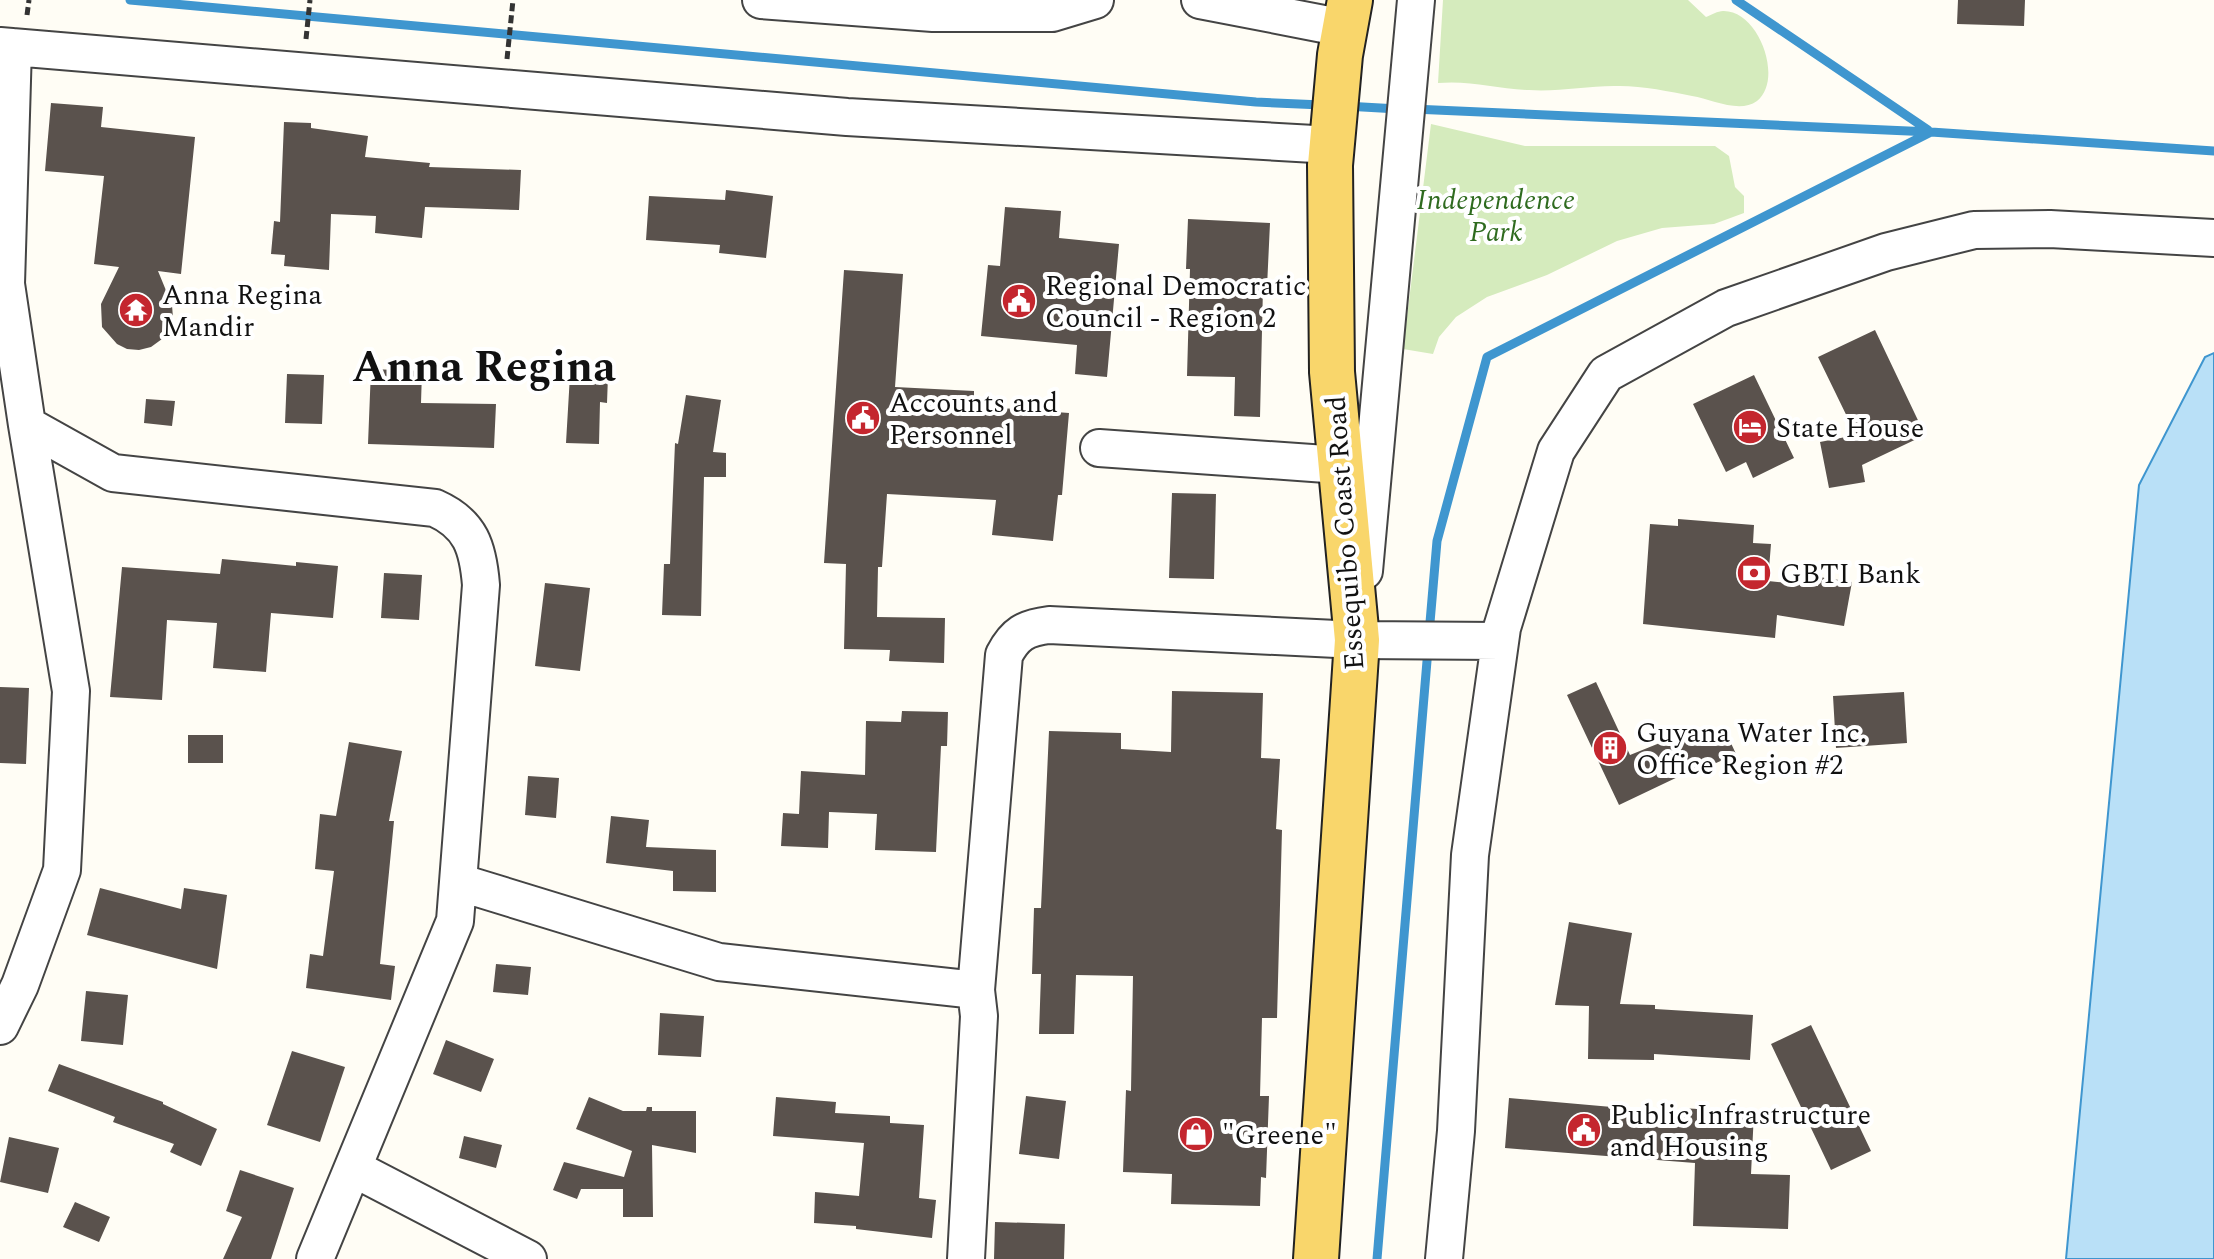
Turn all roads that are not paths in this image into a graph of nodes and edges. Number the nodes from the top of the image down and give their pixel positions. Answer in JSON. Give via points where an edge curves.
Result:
{"nodes":[{"id":1,"x":761,"y":0,"type":"edge"},
{"id":2,"x":1095,"y":0,"type":"edge"},
{"id":3,"x":1200,"y":0,"type":"edge"},
{"id":4,"x":1416,"y":0,"type":"edge"},
{"id":5,"x":1345,"y":28,"type":"edge"},
{"id":6,"x":6,"y":46,"type":"edge"},
{"id":7,"x":1332,"y":135,"type":"junction"},
{"id":8,"x":2214,"y":238,"type":"edge"},
{"id":9,"x":27,"y":425,"type":"junction"},
{"id":10,"x":1099,"y":448,"type":"dead end"},
{"id":11,"x":1340,"y":465,"type":"junction"},
{"id":12,"x":1373,"y":640,"type":"junction"},
{"id":13,"x":1500,"y":641,"type":"junction"},
{"id":14,"x":458,"y":882,"type":"junction"},
{"id":15,"x":976,"y":990,"type":"junction"},
{"id":16,"x":0,"y":1026,"type":"edge"},
{"id":17,"x":353,"y":1168,"type":"junction"},
{"id":18,"x":315,"y":1259,"type":"edge"},
{"id":19,"x":528,"y":1259,"type":"edge"},
{"id":20,"x":966,"y":1259,"type":"edge"},
{"id":21,"x":1316,"y":1259,"type":"edge"},
{"id":22,"x":1444,"y":1259,"type":"edge"}],
"edges":[{"from":1,"to":2,"type":"street","via":[[933,13],[1052,13]]},
{"from":3,"to":5,"type":"street"},
{"from":4,"to":12,"type":"street"},
{"from":5,"to":7,"type":"main road","name":"Essequibo Coast Road"},
{"from":6,"to":7,"type":"street","via":[[847,117]]},
{"from":6,"to":9,"type":"street","via":[[6,284]]},
{"from":7,"to":11,"type":"main road","name":"Essequibo Coast Road","via":[[1332,372]]},
{"from":8,"to":13,"type":"street","via":[[1974,230],[1886,252],[1726,308],[1606,374],[1556,451]]},
{"from":9,"to":14,"type":"street","via":[[113,473],[435,508],[454,516],[474,542],[481,585]]},
{"from":9,"to":16,"type":"street","via":[[71,691],[62,870]]},
{"from":10,"to":11,"type":"street"},
{"from":11,"to":12,"type":"main road","name":"Essequibo Coast Road"},
{"from":12,"to":13,"type":"street"},
{"from":12,"to":15,"type":"street","via":[[1049,625],[1030,627],[1013,637],[1004,655]]},
{"from":12,"to":21,"type":"main road","name":"Essequibo Coast Road"},
{"from":13,"to":22,"type":"street","via":[[1470,855]]},
{"from":14,"to":15,"type":"street","via":[[719,962]]},
{"from":14,"to":17,"type":"street","via":[[455,921]]},
{"from":15,"to":20,"type":"street"},
{"from":17,"to":18,"type":"street"},
{"from":17,"to":19,"type":"street"}]}
